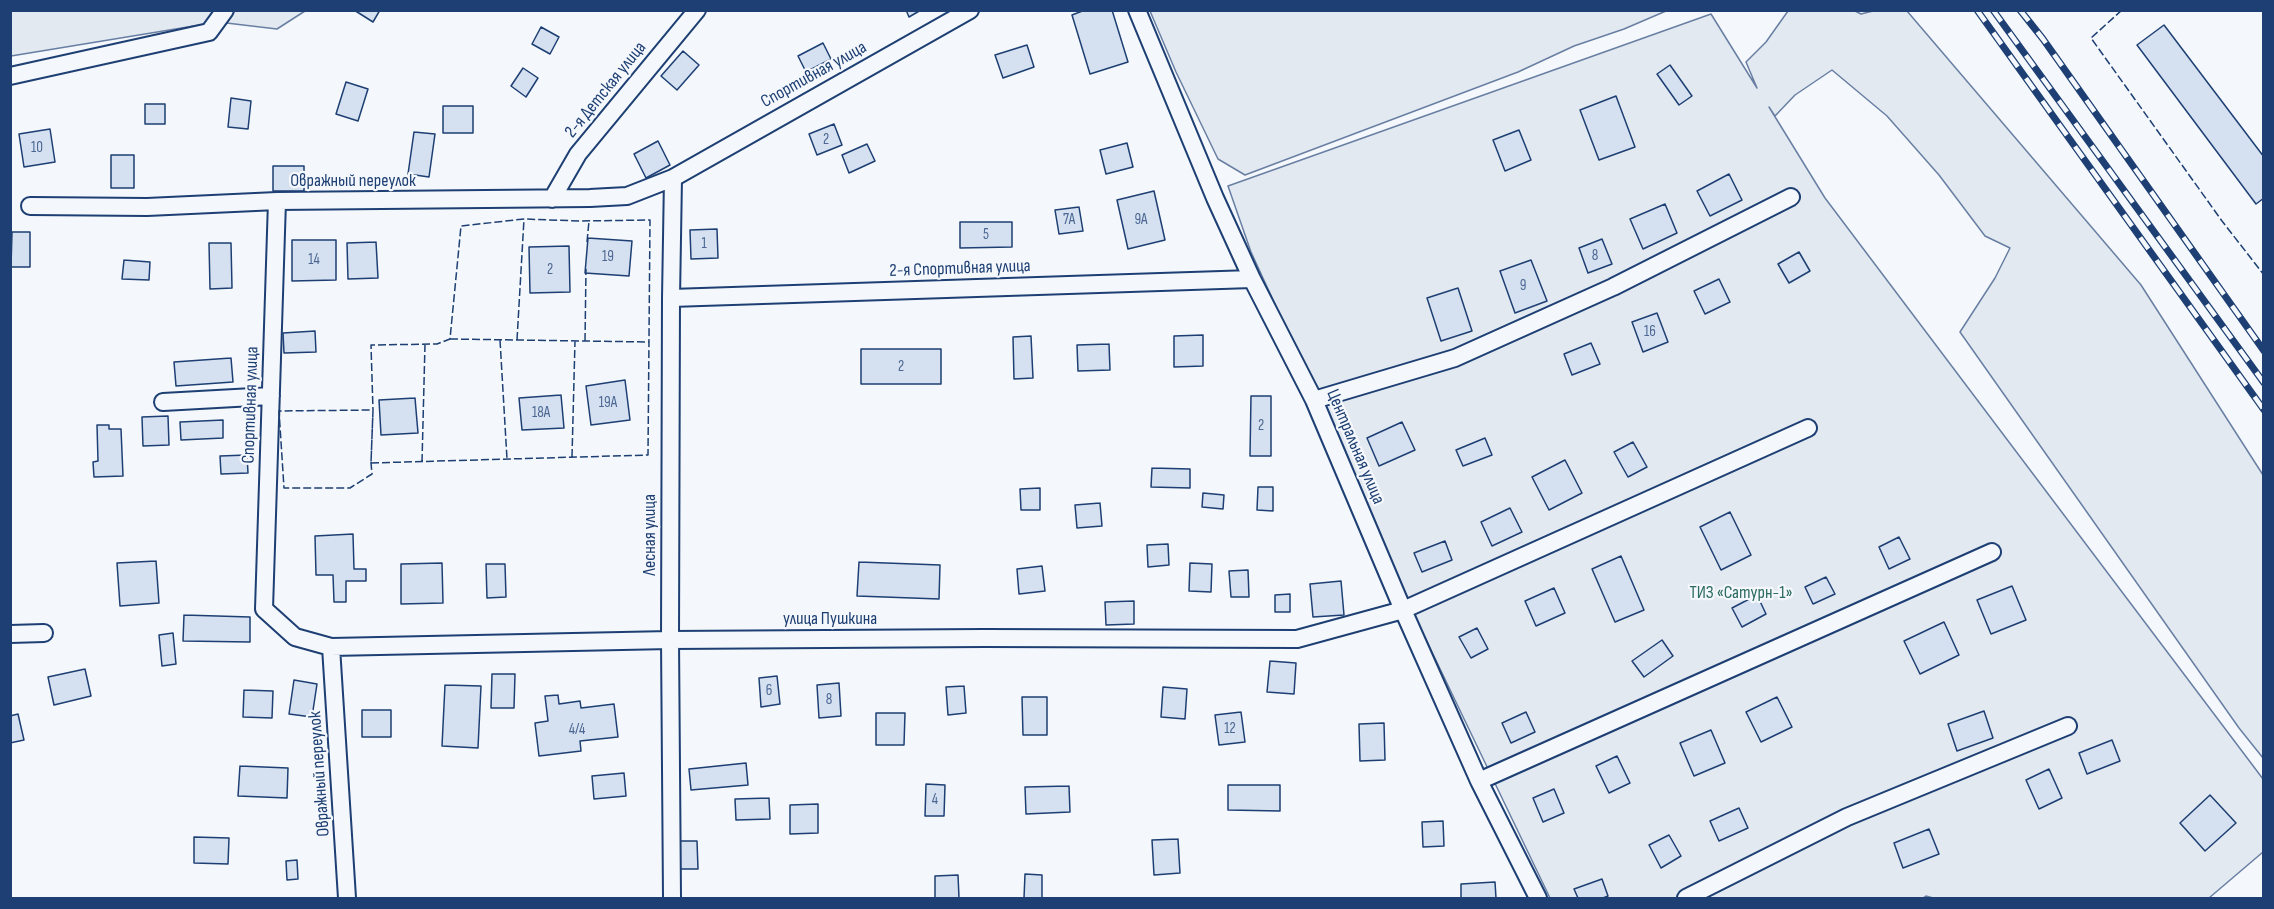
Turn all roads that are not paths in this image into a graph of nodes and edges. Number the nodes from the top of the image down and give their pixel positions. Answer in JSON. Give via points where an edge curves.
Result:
{"nodes":[{"id":1,"x":225,"y":10,"type":"edge"},
{"id":2,"x":697,"y":10,"type":"edge"},
{"id":3,"x":970,"y":10,"type":"edge"},
{"id":4,"x":1137,"y":10,"type":"edge"},
{"id":5,"x":10,"y":76,"type":"edge"},
{"id":6,"x":675,"y":176,"type":"junction"},
{"id":7,"x":1791,"y":197,"type":"dead end"},
{"id":8,"x":552,"y":199,"type":"junction"},
{"id":9,"x":277,"y":201,"type":"junction"},
{"id":10,"x":30,"y":206,"type":"dead end"},
{"id":11,"x":1251,"y":279,"type":"junction"},
{"id":12,"x":670,"y":298,"type":"junction"},
{"id":13,"x":271,"y":396,"type":"junction"},
{"id":14,"x":1314,"y":400,"type":"junction"},
{"id":15,"x":163,"y":402,"type":"dead end"},
{"id":16,"x":1808,"y":428,"type":"dead end"},
{"id":17,"x":1992,"y":552,"type":"dead end"},
{"id":18,"x":264,"y":609,"type":"joint"},
{"id":19,"x":1403,"y":610,"type":"junction"},
{"id":20,"x":44,"y":633,"type":"dead end"},
{"id":21,"x":10,"y":634,"type":"edge"},
{"id":22,"x":670,"y":640,"type":"junction"},
{"id":23,"x":331,"y":647,"type":"junction"},
{"id":24,"x":2068,"y":726,"type":"dead end"},
{"id":25,"x":1479,"y":781,"type":"junction"},
{"id":26,"x":347,"y":898,"type":"edge"},
{"id":27,"x":672,"y":898,"type":"edge"},
{"id":28,"x":1538,"y":898,"type":"edge"},
{"id":29,"x":1686,"y":898,"type":"edge"}],
"edges":[{"from":1,"to":5,"type":"street","via":[[209,32]]},
{"from":2,"to":8,"type":"street","name":"2-я Детская улица","via":[[578,154]]},
{"from":3,"to":6,"type":"street","name":"Спортивная улица"},
{"from":4,"to":11,"type":"street","name":"Центральная улица"},
{"from":6,"to":8,"type":"street","name":"Овражный переулок","via":[[627,196]]},
{"from":6,"to":12,"type":"street","name":"Лесная улица"},
{"from":7,"to":14,"type":"street","via":[[1613,287],[1455,358]]},
{"from":8,"to":9,"type":"street","name":"Овражный переулок"},
{"from":9,"to":10,"type":"street","name":"Овражный переулок","via":[[147,207]]},
{"from":9,"to":13,"type":"street","name":"Спортивная улица"},
{"from":11,"to":12,"type":"street","name":"2-я Спортивная улица"},
{"from":11,"to":14,"type":"street","name":"Центральная улица"},
{"from":12,"to":22,"type":"street","name":"Лесная улица"},
{"from":13,"to":15,"type":"street"},
{"from":13,"to":18,"type":"street","name":"Спортивная улица"},
{"from":14,"to":19,"type":"street","name":"Центральная улица"},
{"from":16,"to":19,"type":"street","name":"улица Пушкина"},
{"from":17,"to":25,"type":"street"},
{"from":18,"to":23,"type":"street","name":"улица Пушкина","via":[[296,637]]},
{"from":19,"to":22,"type":"street","name":"улица Пушкина","via":[[1297,639]]},
{"from":19,"to":25,"type":"street","name":"Центральная улица"},
{"from":20,"to":21,"type":"street"},
{"from":22,"to":23,"type":"street","name":"улица Пушкина"},
{"from":22,"to":27,"type":"street","name":"Лесная улица"},
{"from":23,"to":26,"type":"street","name":"Овражный переулок"},
{"from":24,"to":29,"type":"street","via":[[1847,817]]},
{"from":25,"to":28,"type":"street","name":"Центральная улица"}]}
